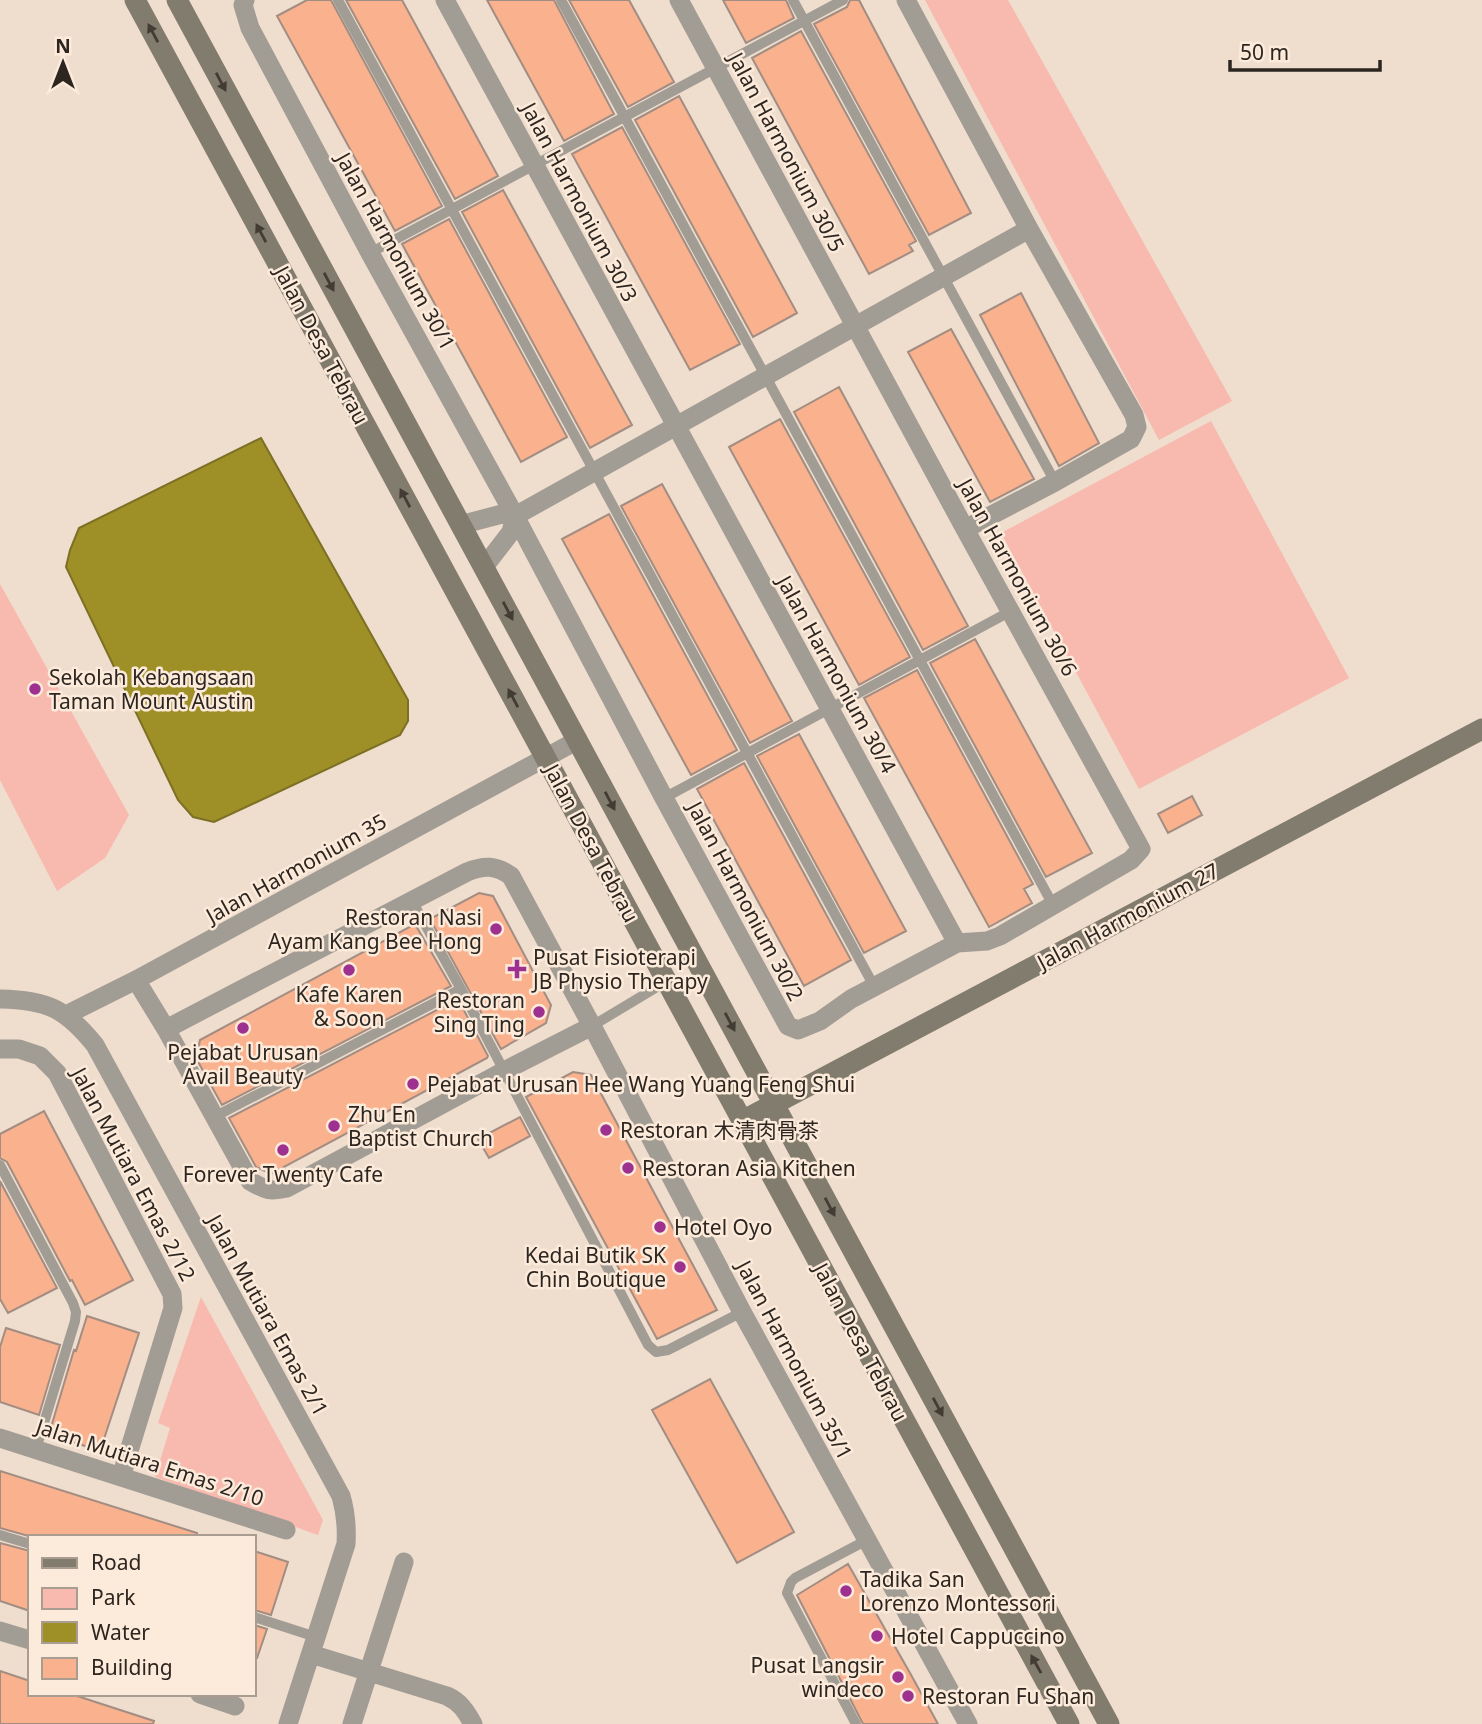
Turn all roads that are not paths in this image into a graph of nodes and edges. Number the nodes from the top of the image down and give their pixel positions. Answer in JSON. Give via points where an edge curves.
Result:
{"nodes":[{"id":1,"x":135,"y":0,"type":"edge"},
{"id":2,"x":177,"y":0,"type":"edge"},
{"id":3,"x":338,"y":0,"type":"edge"},
{"id":4,"x":444,"y":0,"type":"edge"},
{"id":5,"x":561,"y":0,"type":"edge"},
{"id":6,"x":679,"y":0,"type":"edge"},
{"id":7,"x":793,"y":0,"type":"edge"},
{"id":8,"x":843,"y":0,"type":"edge"},
{"id":9,"x":906,"y":0,"type":"edge"},
{"id":10,"x":244,"y":3,"type":"edge"},
{"id":11,"x":804,"y":21,"type":"junction"},
{"id":12,"x":716,"y":68,"type":"junction"},
{"id":13,"x":625,"y":117,"type":"junction"},
{"id":14,"x":535,"y":166,"type":"junction"},
{"id":15,"x":452,"y":210,"type":"junction"},
{"id":16,"x":1029,"y":229,"type":"junction"},
{"id":17,"x":370,"y":253,"type":"junction"},
{"id":18,"x":943,"y":277,"type":"junction"},
{"id":19,"x":856,"y":326,"type":"junction"},
{"id":20,"x":765,"y":376,"type":"junction"},
{"id":21,"x":676,"y":426,"type":"junction"},
{"id":22,"x":594,"y":472,"type":"junction"},
{"id":23,"x":1055,"y":482,"type":"junction"},
{"id":24,"x":515,"y":516,"type":"junction"},
{"id":25,"x":460,"y":525,"type":"junction"},
{"id":26,"x":965,"y":529,"type":"junction"},
{"id":27,"x":484,"y":567,"type":"junction"},
{"id":28,"x":1011,"y":611,"type":"junction"},
{"id":29,"x":920,"y":660,"type":"junction"},
{"id":30,"x":830,"y":709,"type":"junction"},
{"id":31,"x":1482,"y":729,"type":"edge"},
{"id":32,"x":578,"y":740,"type":"junction"},
{"id":33,"x":747,"y":753,"type":"junction"},
{"id":34,"x":546,"y":758,"type":"junction"},
{"id":35,"x":664,"y":798,"type":"junction"},
{"id":36,"x":1141,"y":849,"type":"joint"},
{"id":37,"x":412,"y":901,"type":"junction"},
{"id":38,"x":1053,"y":905,"type":"junction"},
{"id":39,"x":957,"y":943,"type":"junction"},
{"id":40,"x":136,"y":980,"type":"junction"},
{"id":41,"x":667,"y":981,"type":"junction"},
{"id":42,"x":875,"y":988,"type":"junction"},
{"id":43,"x":461,"y":989,"type":"junction"},
{"id":44,"x":0,"y":999,"type":"edge"},
{"id":45,"x":66,"y":1015,"type":"junction"},
{"id":46,"x":592,"y":1026,"type":"junction"},
{"id":47,"x":166,"y":1029,"type":"junction"},
{"id":48,"x":0,"y":1049,"type":"edge"},
{"id":49,"x":504,"y":1071,"type":"junction"},
{"id":50,"x":774,"y":1104,"type":"junction"},
{"id":51,"x":214,"y":1117,"type":"junction"},
{"id":52,"x":742,"y":1121,"type":"junction"},
{"id":53,"x":0,"y":1165,"type":"edge"},
{"id":54,"x":742,"y":1312,"type":"junction"},
{"id":55,"x":0,"y":1438,"type":"edge"},
{"id":56,"x":36,"y":1449,"type":"junction"},
{"id":57,"x":121,"y":1477,"type":"junction"},
{"id":58,"x":985,"y":1494,"type":"junction"},
{"id":59,"x":953,"y":1512,"type":"junction"},
{"id":60,"x":286,"y":1530,"type":"dead end"},
{"id":61,"x":0,"y":1535,"type":"edge"},
{"id":62,"x":867,"y":1540,"type":"junction"},
{"id":63,"x":28,"y":1543,"type":"edge"},
{"id":64,"x":404,"y":1562,"type":"dead end"},
{"id":65,"x":256,"y":1618,"type":"edge"},
{"id":66,"x":0,"y":1631,"type":"edge"},
{"id":67,"x":28,"y":1639,"type":"edge"},
{"id":68,"x":314,"y":1646,"type":"junction"},
{"id":69,"x":370,"y":1671,"type":"junction"},
{"id":70,"x":206,"y":1696,"type":"edge"},
{"id":71,"x":235,"y":1706,"type":"dead end"},
{"id":72,"x":288,"y":1724,"type":"edge"},
{"id":73,"x":352,"y":1724,"type":"edge"},
{"id":74,"x":473,"y":1724,"type":"edge"},
{"id":75,"x":856,"y":1724,"type":"edge"},
{"id":76,"x":968,"y":1724,"type":"edge"},
{"id":77,"x":1069,"y":1724,"type":"edge"},
{"id":78,"x":1109,"y":1724,"type":"edge"}],
"edges":[{"from":34,"to":1,"type":"street","name":"Jalan Desa Tebrau","one_way":true},
{"from":2,"to":25,"type":"street","name":"Jalan Desa Tebrau","one_way":true},
{"from":3,"to":15,"type":"lane"},
{"from":4,"to":14,"type":"street","name":"Jalan Harmonium 30/3"},
{"from":5,"to":13,"type":"lane"},
{"from":6,"to":12,"type":"street","name":"Jalan Harmonium 30/5"},
{"from":7,"to":11,"type":"lane"},
{"from":8,"to":11,"type":"lane"},
{"from":9,"to":16,"type":"street"},
{"from":10,"to":17,"type":"street","name":"Jalan Harmonium 30/1","via":[[250,27]]},
{"from":11,"to":12,"type":"lane"},
{"from":11,"to":18,"type":"lane"},
{"from":12,"to":13,"type":"lane"},
{"from":12,"to":19,"type":"street","name":"Jalan Harmonium 30/5"},
{"from":13,"to":14,"type":"lane"},
{"from":13,"to":20,"type":"lane"},
{"from":14,"to":15,"type":"lane"},
{"from":14,"to":21,"type":"street","name":"Jalan Harmonium 30/3"},
{"from":15,"to":17,"type":"lane"},
{"from":15,"to":22,"type":"lane"},
{"from":16,"to":18,"type":"street"},
{"from":16,"to":23,"type":"street","via":[[1137,427],[1131,439]]},
{"from":17,"to":24,"type":"street","name":"Jalan Harmonium 30/1"},
{"from":18,"to":19,"type":"street"},
{"from":18,"to":23,"type":"lane"},
{"from":19,"to":20,"type":"street"},
{"from":19,"to":26,"type":"street","name":"Jalan Harmonium 30/6"},
{"from":20,"to":21,"type":"street"},
{"from":20,"to":29,"type":"lane"},
{"from":21,"to":22,"type":"street"},
{"from":21,"to":30,"type":"street","name":"Jalan Harmonium 30/4"},
{"from":22,"to":24,"type":"street"},
{"from":22,"to":33,"type":"lane"},
{"from":23,"to":26,"type":"street"},
{"from":24,"to":25,"type":"street","via":[[502,514]]},
{"from":24,"to":27,"type":"street","via":[[511,532]]},
{"from":24,"to":35,"type":"street","name":"Jalan Harmonium 30/2"},
{"from":25,"to":27,"type":"street","name":"Jalan Desa Tebrau"},
{"from":26,"to":28,"type":"street","name":"Jalan Harmonium 30/6"},
{"from":27,"to":32,"type":"street","name":"Jalan Desa Tebrau","one_way":true},
{"from":28,"to":29,"type":"lane"},
{"from":28,"to":36,"type":"street","name":"Jalan Harmonium 30/6"},
{"from":29,"to":30,"type":"lane"},
{"from":29,"to":38,"type":"lane"},
{"from":30,"to":33,"type":"lane"},
{"from":30,"to":39,"type":"street","name":"Jalan Harmonium 30/4"},
{"from":31,"to":50,"type":"street","name":"Jalan Harmonium 27"},
{"from":32,"to":34,"type":"street","name":"Jalan Harmonium 35"},
{"from":32,"to":50,"type":"street","name":"Jalan Desa Tebrau","one_way":true},
{"from":33,"to":35,"type":"lane"},
{"from":33,"to":42,"type":"lane"},
{"from":34,"to":40,"type":"street","name":"Jalan Harmonium 35"},
{"from":34,"to":41,"type":"street","name":"Jalan Desa Tebrau"},
{"from":35,"to":42,"type":"street","name":"Jalan Harmonium 30/2","via":[[788,1026],[798,1030],[820,1021]]},
{"from":36,"to":38,"type":"street","name":"Jalan Harmonium 30/2","via":[[1131,860]]},
{"from":37,"to":43,"type":"lane"},
{"from":37,"to":46,"type":"street","name":"Jalan Harmonium 35/1","via":[[479,867],[492,867],[511,876]]},
{"from":37,"to":47,"type":"street","name":"Jalan Harmonium 35/1"},
{"from":38,"to":39,"type":"street","name":"Jalan Harmonium 30/2","via":[[1000,936]]},
{"from":39,"to":42,"type":"street","name":"Jalan Harmonium 30/2"},
{"from":40,"to":45,"type":"street","name":"Jalan Harmonium 35"},
{"from":40,"to":47,"type":"street"},
{"from":41,"to":46,"type":"lane"},
{"from":41,"to":52,"type":"street","name":"Jalan Desa Tebrau"},
{"from":43,"to":49,"type":"lane"},
{"from":43,"to":51,"type":"lane"},
{"from":44,"to":45,"type":"street","name":"Jalan Mutiara Emas 2/1","via":[[37,1001]]},
{"from":45,"to":68,"type":"street","name":"Jalan Mutiara Emas 2/1","via":[[95,1045],[341,1496],[346,1544]]},
{"from":46,"to":49,"type":"street"},
{"from":46,"to":54,"type":"street","name":"Jalan Harmonium 35/1"},
{"from":47,"to":51,"type":"street"},
{"from":48,"to":57,"type":"street","name":"Jalan Mutiara Emas 2/12","via":[[40,1056],[57,1073],[173,1294],[173,1308]]},
{"from":49,"to":51,"type":"street","via":[[273,1192],[250,1181]]},
{"from":49,"to":54,"type":"lane","via":[[648,1345],[656,1352],[667,1350]]},
{"from":50,"to":52,"type":"street","name":"Jalan Harmonium 27"},
{"from":50,"to":58,"type":"street","name":"Jalan Desa Tebrau","one_way":true},
{"from":52,"to":59,"type":"street","name":"Jalan Desa Tebrau"},
{"from":53,"to":56,"type":"lane","via":[[76,1312]]},
{"from":54,"to":62,"type":"street","name":"Jalan Harmonium 35/1"},
{"from":55,"to":56,"type":"street","name":"Jalan Mutiara Emas 2/10"},
{"from":56,"to":57,"type":"street","name":"Jalan Mutiara Emas 2/10"},
{"from":57,"to":60,"type":"street","name":"Jalan Mutiara Emas 2/10"},
{"from":58,"to":59,"type":"street"},
{"from":58,"to":78,"type":"street","name":"Jalan Desa Tebrau"},
{"from":77,"to":59,"type":"street","name":"Jalan Desa Tebrau","one_way":true},
{"from":61,"to":63,"type":"lane"},
{"from":62,"to":75,"type":"lane","via":[[795,1578],[787,1593]]},
{"from":62,"to":76,"type":"street","name":"Jalan Harmonium 35/1"},
{"from":64,"to":69,"type":"street"},
{"from":65,"to":68,"type":"lane"},
{"from":66,"to":67,"type":"street"},
{"from":68,"to":69,"type":"street"},
{"from":68,"to":72,"type":"street","name":"Jalan Mutiara Emas 2/1"},
{"from":69,"to":73,"type":"street"},
{"from":69,"to":74,"type":"street","via":[[453,1699]]},
{"from":70,"to":71,"type":"street"}]}
